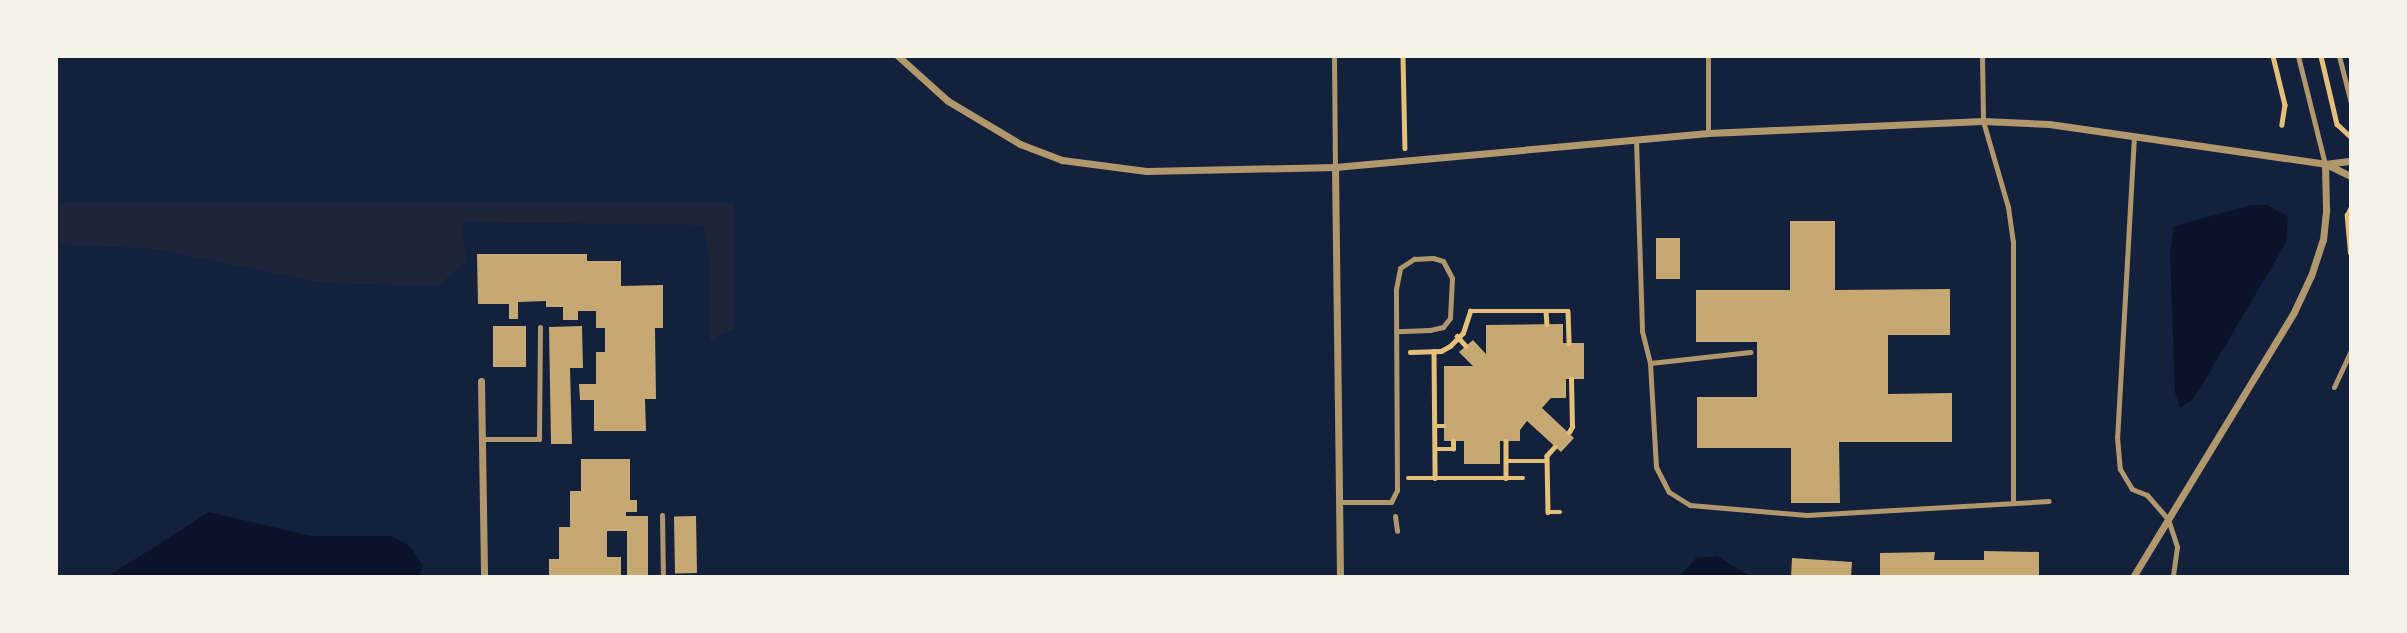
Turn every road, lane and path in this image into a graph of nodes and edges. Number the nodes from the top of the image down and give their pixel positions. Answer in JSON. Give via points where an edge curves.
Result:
{"nodes":[{"id":1,"x":898,"y":56,"type":"edge"},
{"id":2,"x":1334,"y":56,"type":"edge"},
{"id":3,"x":1403,"y":56,"type":"edge"},
{"id":4,"x":1708,"y":56,"type":"edge"},
{"id":5,"x":1982,"y":56,"type":"edge"},
{"id":6,"x":2273,"y":56,"type":"edge"},
{"id":7,"x":2298,"y":56,"type":"edge"},
{"id":8,"x":2321,"y":56,"type":"edge"},
{"id":9,"x":2339,"y":56,"type":"edge"},
{"id":10,"x":2351,"y":103,"type":"edge"},
{"id":11,"x":1983,"y":121,"type":"junction"},
{"id":12,"x":2282,"y":125,"type":"dead end"},
{"id":13,"x":1708,"y":132,"type":"junction"},
{"id":14,"x":2134,"y":136,"type":"junction"},
{"id":15,"x":2351,"y":136,"type":"edge"},
{"id":16,"x":1636,"y":139,"type":"junction"},
{"id":17,"x":1405,"y":159,"type":"junction"},
{"id":18,"x":2351,"y":161,"type":"edge"},
{"id":19,"x":2325,"y":164,"type":"junction"},
{"id":20,"x":1335,"y":167,"type":"junction"},
{"id":21,"x":2351,"y":176,"type":"edge"},
{"id":22,"x":2351,"y":207,"type":"edge"},
{"id":23,"x":2350,"y":253,"type":"edge"},
{"id":24,"x":1546,"y":311,"type":"junction"},
{"id":25,"x":1547,"y":324,"type":"dead end"},
{"id":26,"x":540,"y":327,"type":"dead end"},
{"id":27,"x":1397,"y":331,"type":"junction"},
{"id":28,"x":1459,"y":338,"type":"junction"},
{"id":29,"x":1569,"y":343,"type":"dead end"},
{"id":30,"x":1466,"y":346,"type":"dead end"},
{"id":31,"x":1434,"y":351,"type":"junction"},
{"id":32,"x":2351,"y":351,"type":"edge"},
{"id":33,"x":1397,"y":352,"type":"junction"},
{"id":34,"x":1750,"y":352,"type":"dead end"},
{"id":35,"x":1650,"y":363,"type":"junction"},
{"id":36,"x":1571,"y":379,"type":"dead end"},
{"id":37,"x":481,"y":381,"type":"dead end"},
{"id":38,"x":2334,"y":387,"type":"dead end"},
{"id":39,"x":1435,"y":426,"type":"junction"},
{"id":40,"x":1444,"y":426,"type":"dead end"},
{"id":41,"x":1569,"y":432,"type":"dead end"},
{"id":42,"x":482,"y":439,"type":"junction"},
{"id":43,"x":1453,"y":441,"type":"dead end"},
{"id":44,"x":1506,"y":441,"type":"dead end"},
{"id":45,"x":1555,"y":447,"type":"dead end"},
{"id":46,"x":1435,"y":449,"type":"junction"},
{"id":47,"x":1506,"y":461,"type":"junction"},
{"id":48,"x":1547,"y":461,"type":"junction"},
{"id":49,"x":1397,"y":478,"type":"junction"},
{"id":50,"x":1435,"y":478,"type":"junction"},
{"id":51,"x":1506,"y":478,"type":"junction"},
{"id":52,"x":1523,"y":478,"type":"dead end"},
{"id":53,"x":2049,"y":500,"type":"dead end"},
{"id":54,"x":1339,"y":502,"type":"junction"},
{"id":55,"x":2013,"y":502,"type":"junction"},
{"id":56,"x":1560,"y":512,"type":"dead end"},
{"id":57,"x":662,"y":515,"type":"dead end"},
{"id":58,"x":1395,"y":516,"type":"dead end"},
{"id":59,"x":2168,"y":519,"type":"junction"},
{"id":60,"x":1397,"y":531,"type":"dead end"},
{"id":61,"x":484,"y":577,"type":"edge"},
{"id":62,"x":663,"y":577,"type":"edge"},
{"id":63,"x":1340,"y":577,"type":"edge"},
{"id":64,"x":2133,"y":577,"type":"edge"},
{"id":65,"x":2174,"y":577,"type":"edge"}],
"edges":[{"from":1,"to":20,"type":"street","via":[[948,101],[983,124],[1062,160],[1146,171]]},
{"from":2,"to":20,"type":"lane"},
{"from":3,"to":17,"type":"path"},
{"from":4,"to":13,"type":"lane"},
{"from":5,"to":11,"type":"lane"},
{"from":6,"to":12,"type":"path","via":[[2285,105]]},
{"from":7,"to":19,"type":"lane"},
{"from":8,"to":15,"type":"path","via":[[2337,124]]},
{"from":9,"to":10,"type":"lane"},
{"from":11,"to":13,"type":"street"},
{"from":11,"to":14,"type":"street","via":[[2049,124]]},
{"from":11,"to":55,"type":"lane","via":[[2013,240]]},
{"from":13,"to":16,"type":"street"},
{"from":14,"to":19,"type":"street"},
{"from":14,"to":59,"type":"lane","via":[[2117,437],[2120,469],[2132,489],[2147,495]]},
{"from":16,"to":17,"type":"street"},
{"from":16,"to":35,"type":"lane","via":[[1642,331]]},
{"from":17,"to":20,"type":"street"},
{"from":18,"to":19,"type":"street"},
{"from":19,"to":21,"type":"street"},
{"from":19,"to":59,"type":"street","via":[[2323,240],[2311,276],[2294,312]]},
{"from":20,"to":54,"type":"street"},
{"from":22,"to":23,"type":"path","via":[[2347,215]]},
{"from":24,"to":25,"type":"path"},
{"from":24,"to":28,"type":"path","via":[[1470,311]]},
{"from":24,"to":29,"type":"path","via":[[1568,311]]},
{"from":26,"to":42,"type":"lane","via":[[539,439]]},
{"from":27,"to":27,"type":"lane","via":[[1443,327],[1450,318],[1451,278],[1443,261],[1414,259],[1400,268]]},
{"from":27,"to":33,"type":"lane"},
{"from":28,"to":30,"type":"path"},
{"from":28,"to":31,"type":"path"},
{"from":31,"to":33,"type":"path"},
{"from":31,"to":39,"type":"path"},
{"from":32,"to":38,"type":"lane"},
{"from":33,"to":49,"type":"lane"},
{"from":34,"to":35,"type":"lane"},
{"from":35,"to":55,"type":"lane","via":[[1656,467],[1669,492],[1690,505],[1807,515]]},
{"from":36,"to":41,"type":"path"},
{"from":37,"to":42,"type":"street"},
{"from":39,"to":40,"type":"path"},
{"from":39,"to":46,"type":"path"},
{"from":42,"to":61,"type":"street"},
{"from":43,"to":46,"type":"path","via":[[1453,449]]},
{"from":44,"to":47,"type":"path"},
{"from":45,"to":48,"type":"path"},
{"from":46,"to":50,"type":"path"},
{"from":47,"to":48,"type":"path"},
{"from":47,"to":51,"type":"path"},
{"from":48,"to":56,"type":"path","via":[[1548,512]]},
{"from":49,"to":50,"type":"path"},
{"from":49,"to":54,"type":"lane","via":[[1391,502]]},
{"from":50,"to":51,"type":"path"},
{"from":51,"to":52,"type":"path"},
{"from":53,"to":55,"type":"lane"},
{"from":54,"to":63,"type":"street"},
{"from":57,"to":62,"type":"lane"},
{"from":58,"to":60,"type":"lane"},
{"from":59,"to":64,"type":"street"},
{"from":59,"to":65,"type":"lane","via":[[2176,547]]}]}
